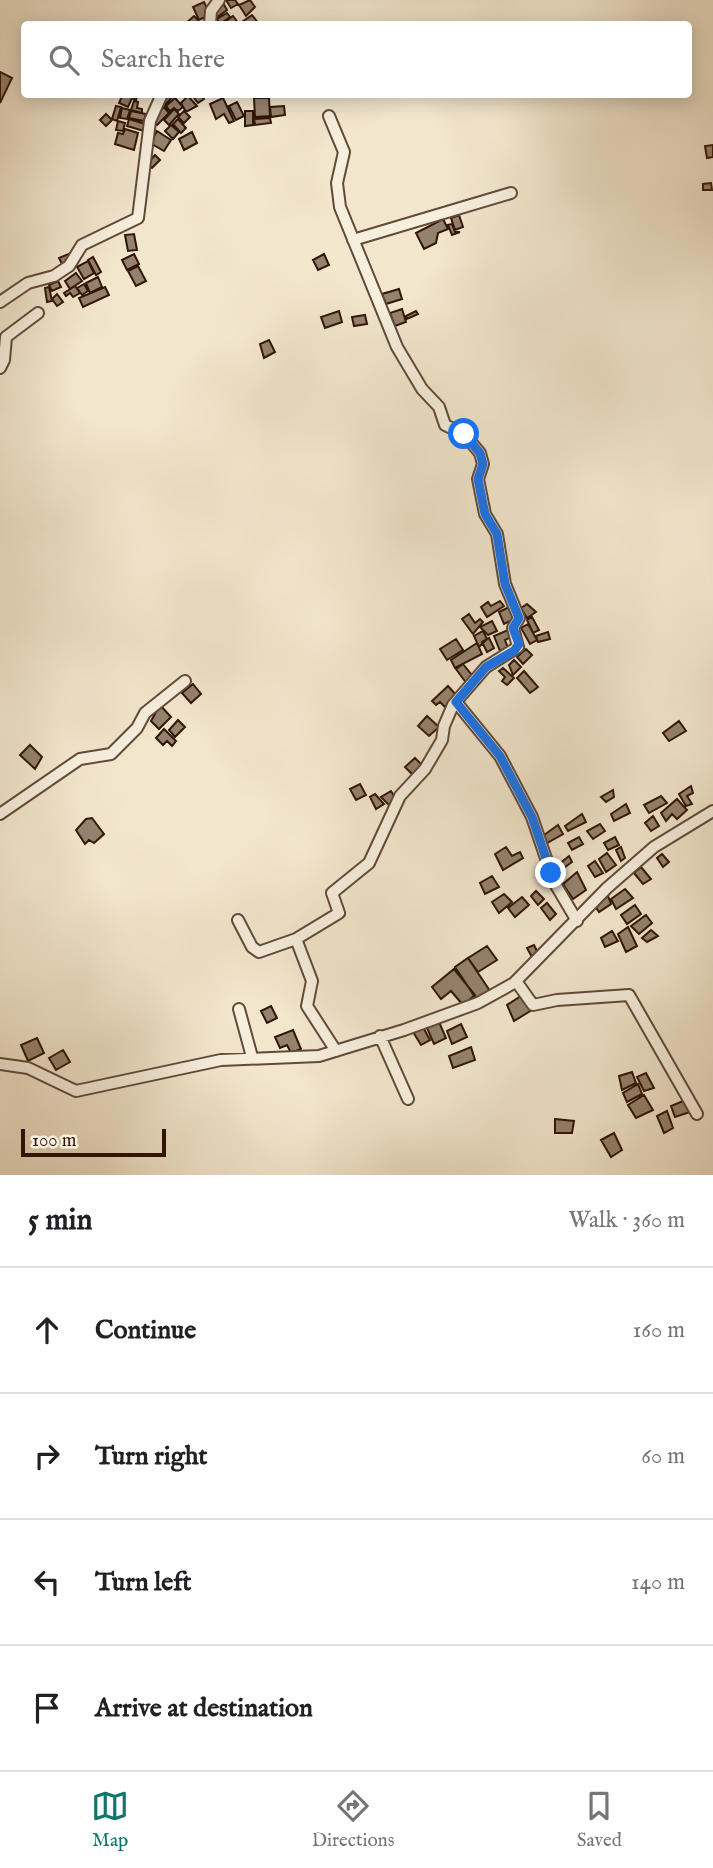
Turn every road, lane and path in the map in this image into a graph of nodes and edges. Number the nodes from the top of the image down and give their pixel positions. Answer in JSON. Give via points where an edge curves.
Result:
{"nodes":[{"id":1,"x":219,"y":0,"type":"edge"},
{"id":2,"x":210,"y":21,"type":"edge"},
{"id":3,"x":160,"y":98,"type":"edge"},
{"id":4,"x":329,"y":116,"type":"dead end"},
{"id":5,"x":511,"y":192,"type":"dead end"},
{"id":6,"x":353,"y":240,"type":"junction"},
{"id":7,"x":0,"y":302,"type":"edge"},
{"id":8,"x":38,"y":313,"type":"dead end"},
{"id":9,"x":0,"y":368,"type":"edge"},
{"id":10,"x":185,"y":681,"type":"dead end"},
{"id":11,"x":456,"y":702,"type":"junction"},
{"id":12,"x":713,"y":811,"type":"edge"},
{"id":13,"x":0,"y":814,"type":"edge"},
{"id":14,"x":238,"y":920,"type":"dead end"},
{"id":15,"x":577,"y":922,"type":"junction"},
{"id":16,"x":296,"y":939,"type":"junction"},
{"id":17,"x":516,"y":981,"type":"junction"},
{"id":18,"x":239,"y":1009,"type":"dead end"},
{"id":19,"x":380,"y":1036,"type":"junction"},
{"id":20,"x":336,"y":1051,"type":"junction"},
{"id":21,"x":252,"y":1057,"type":"junction"},
{"id":22,"x":0,"y":1064,"type":"edge"},
{"id":23,"x":408,"y":1099,"type":"dead end"},
{"id":24,"x":697,"y":1114,"type":"dead end"}],
"edges":[{"from":1,"to":2,"type":"street"},
{"from":3,"to":7,"type":"street","via":[[150,121],[138,218],[82,245],[69,266]]},
{"from":4,"to":6,"type":"street","via":[[344,152],[336,194]]},
{"from":5,"to":6,"type":"street"},
{"from":6,"to":11,"type":"street","via":[[397,347],[422,389],[439,407],[444,425],[464,434],[480,453],[483,464],[478,479],[485,514],[497,534],[505,584],[519,618],[513,628],[517,647],[486,667]]},
{"from":8,"to":9,"type":"street","via":[[6,337]]},
{"from":10,"to":13,"type":"street","via":[[145,713],[113,752],[80,759]]},
{"from":11,"to":15,"type":"street","via":[[500,756],[532,817],[554,881]]},
{"from":11,"to":16,"type":"street","via":[[442,740],[425,769],[400,796],[369,863],[332,893],[339,913]]},
{"from":12,"to":15,"type":"street","via":[[654,847]]},
{"from":14,"to":16,"type":"street","via":[[251,947],[259,952]]},
{"from":15,"to":17,"type":"street"},
{"from":16,"to":20,"type":"street","via":[[312,981],[307,1006]]},
{"from":17,"to":19,"type":"street","via":[[478,1003]]},
{"from":17,"to":24,"type":"street","via":[[533,1005],[629,995]]},
{"from":18,"to":21,"type":"street"},
{"from":19,"to":20,"type":"street"},
{"from":19,"to":23,"type":"street"},
{"from":20,"to":21,"type":"street","via":[[319,1056]]},
{"from":21,"to":22,"type":"street","via":[[76,1091],[28,1068]]}]}
